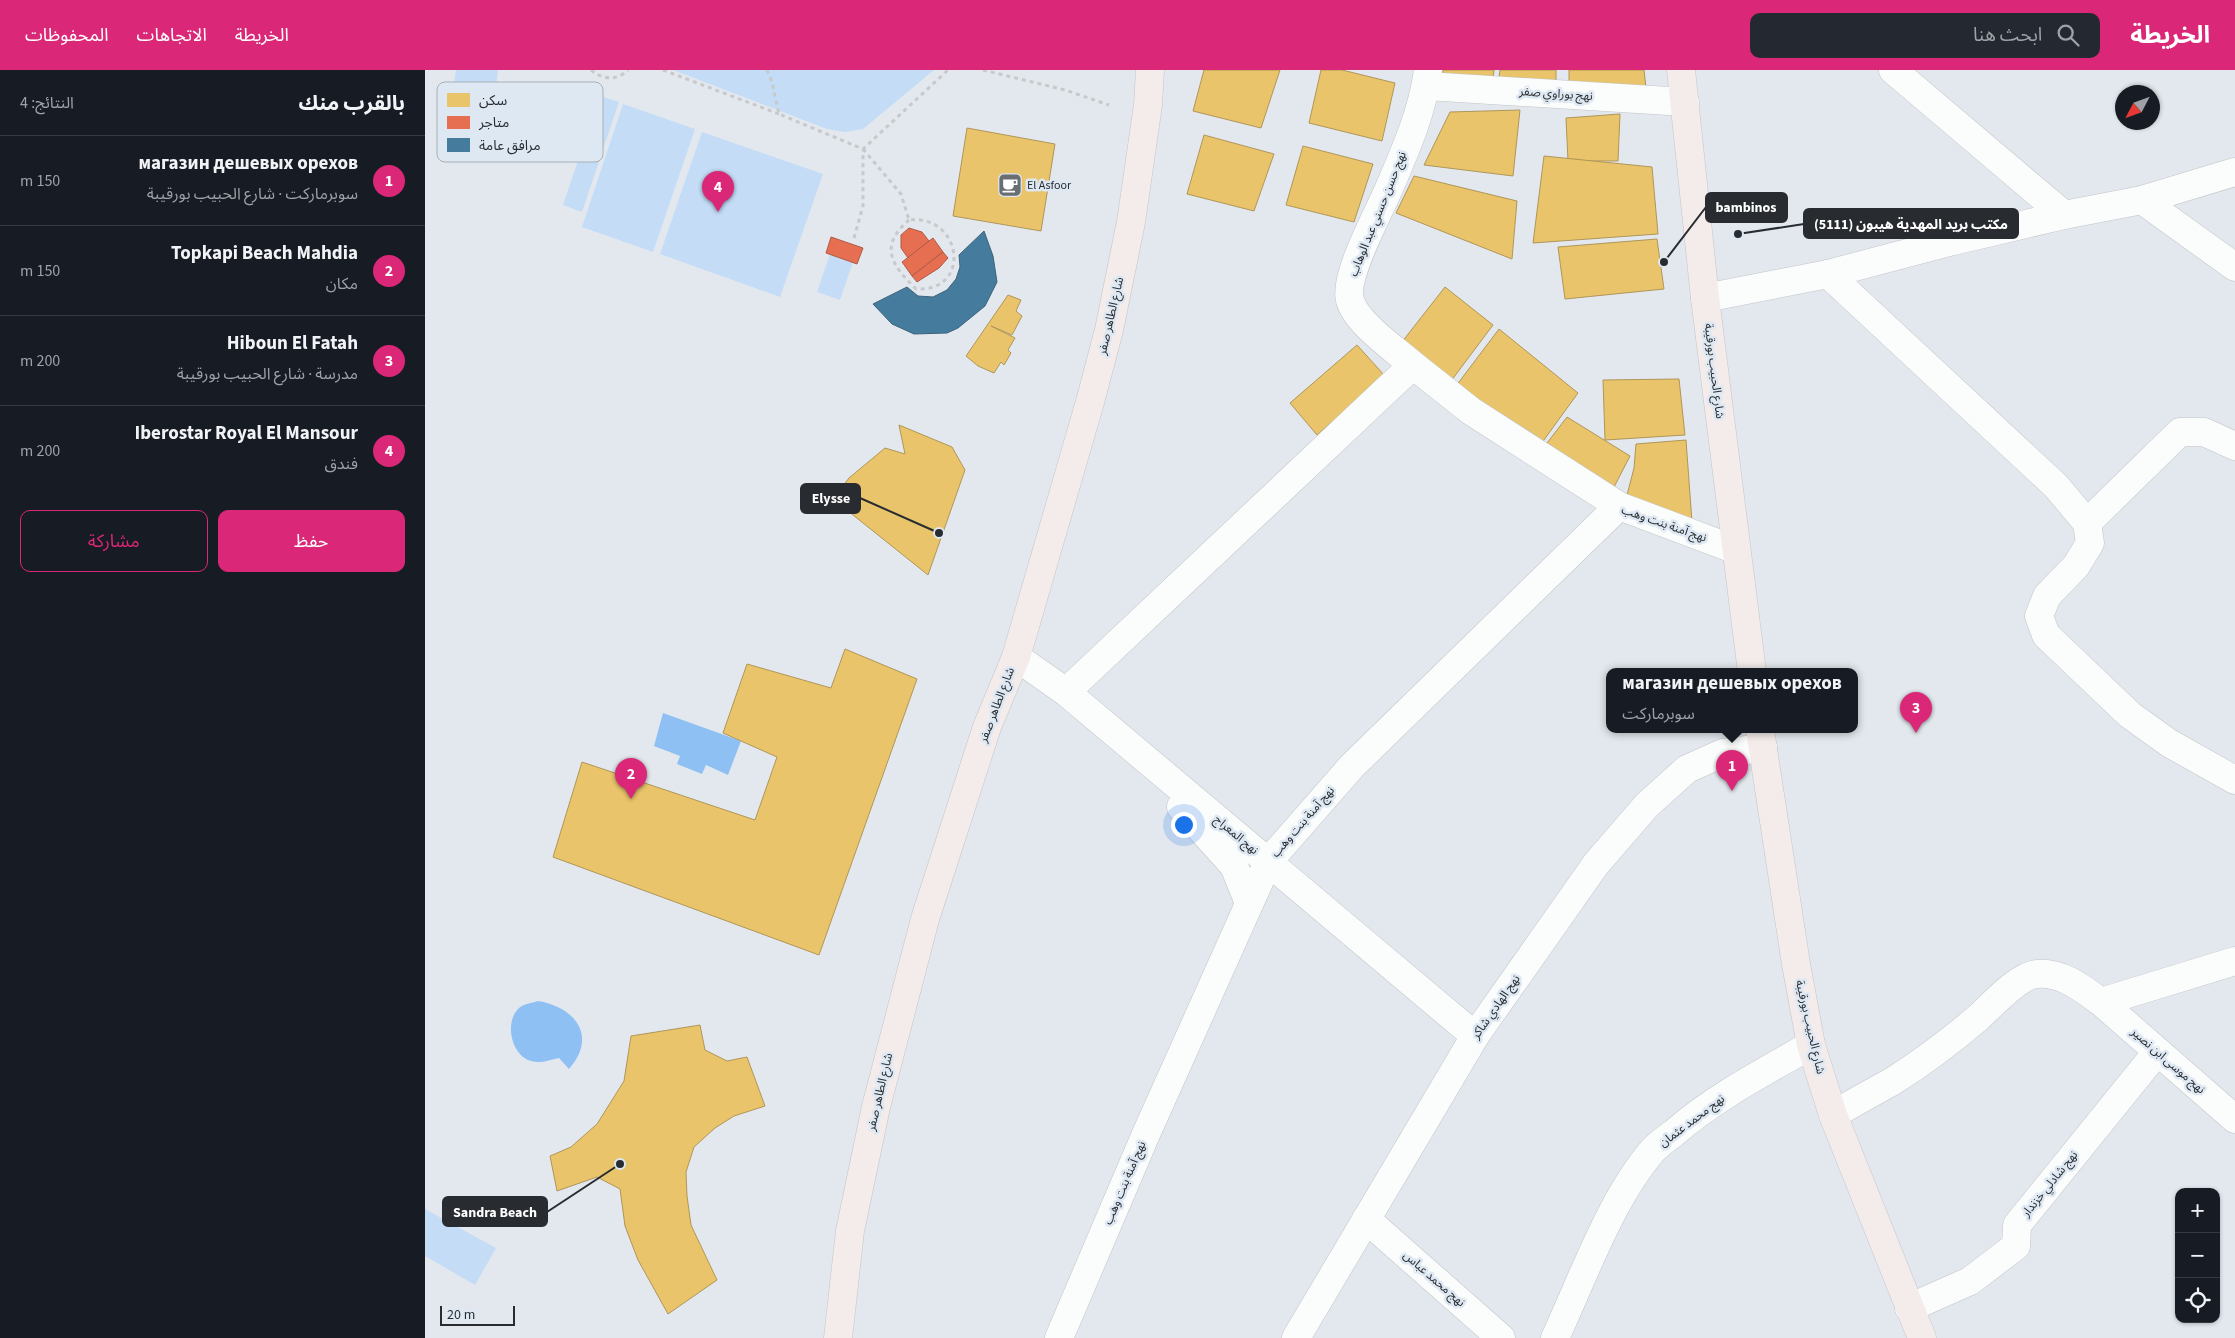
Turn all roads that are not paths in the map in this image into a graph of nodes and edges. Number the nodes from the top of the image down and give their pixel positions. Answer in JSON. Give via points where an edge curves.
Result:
{"nodes":[{"id":1,"x":1150,"y":70,"type":"edge"},
{"id":2,"x":1681,"y":70,"type":"edge"},
{"id":3,"x":1893,"y":70,"type":"edge"},
{"id":4,"x":1427,"y":78,"type":"edge"},
{"id":5,"x":1685,"y":102,"type":"junction"},
{"id":6,"x":2235,"y":172,"type":"edge"},
{"id":7,"x":2142,"y":200,"type":"junction"},
{"id":8,"x":2064,"y":215,"type":"junction"},
{"id":9,"x":2235,"y":267,"type":"edge"},
{"id":10,"x":1828,"y":274,"type":"junction"},
{"id":11,"x":1705,"y":298,"type":"junction"},
{"id":12,"x":1413,"y":365,"type":"junction"},
{"id":13,"x":2235,"y":446,"type":"edge"},
{"id":14,"x":1619,"y":506,"type":"junction"},
{"id":15,"x":2087,"y":523,"type":"junction"},
{"id":16,"x":1737,"y":550,"type":"junction"},
{"id":17,"x":1016,"y":657,"type":"junction"},
{"id":18,"x":1752,"y":668,"type":"edge"},
{"id":19,"x":1066,"y":692,"type":"junction"},
{"id":20,"x":1113,"y":732,"type":"junction"},
{"id":21,"x":1762,"y":739,"type":"edge"},
{"id":22,"x":2235,"y":780,"type":"edge"},
{"id":23,"x":1268,"y":862,"type":"junction"},
{"id":24,"x":1249,"y":903,"type":"junction"},
{"id":25,"x":2235,"y":961,"type":"edge"},
{"id":26,"x":2101,"y":1002,"type":"junction"},
{"id":27,"x":1475,"y":1036,"type":"junction"},
{"id":28,"x":1811,"y":1045,"type":"junction"},
{"id":29,"x":2157,"y":1052,"type":"junction"},
{"id":30,"x":1833,"y":1114,"type":"junction"},
{"id":31,"x":2235,"y":1119,"type":"edge"},
{"id":32,"x":1366,"y":1219,"type":"junction"},
{"id":33,"x":1909,"y":1308,"type":"junction"},
{"id":34,"x":838,"y":1338,"type":"edge"},
{"id":35,"x":1059,"y":1338,"type":"edge"},
{"id":36,"x":1296,"y":1338,"type":"edge"},
{"id":37,"x":1501,"y":1338,"type":"edge"},
{"id":38,"x":1555,"y":1338,"type":"edge"},
{"id":39,"x":1922,"y":1338,"type":"edge"}],
"edges":[{"from":1,"to":17,"type":"main road","name":"شارع الطاهر صفر","via":[[1131,222],[1109,330]]},
{"from":2,"to":5,"type":"main road","name":"شارع الحبيب بورقيبة"},
{"from":3,"to":8,"type":"street"},
{"from":4,"to":5,"type":"street","name":"نهج بوراوي صفر"},
{"from":4,"to":12,"type":"street","name":"نهج حسن حسني عبد الوهاب","via":[[1400,161],[1362,248],[1350,283],[1349,300],[1357,316]]},
{"from":5,"to":11,"type":"main road","name":"شارع الحبيب بورقيبة"},
{"from":6,"to":7,"type":"street"},
{"from":7,"to":8,"type":"street"},
{"from":7,"to":9,"type":"street"},
{"from":8,"to":10,"type":"street"},
{"from":10,"to":11,"type":"street"},
{"from":10,"to":15,"type":"street","via":[[2056,486]]},
{"from":11,"to":16,"type":"main road","name":"شارع الحبيب بورقيبة"},
{"from":12,"to":14,"type":"street","name":"نهج حسن حسني عبد الوهاب","via":[[1471,411]]},
{"from":12,"to":19,"type":"street"},
{"from":13,"to":15,"type":"street","via":[[2204,432],[2180,432]]},
{"from":14,"to":16,"type":"street","name":"نهج آمنة بنت وهب"},
{"from":14,"to":23,"type":"street","name":"نهج آمنة بنت وهب","via":[[1352,766]]},
{"from":15,"to":22,"type":"street","via":[[2090,543],[2076,566],[2047,596],[2039,616],[2046,635],[2130,715],[2169,743]]},
{"from":16,"to":18,"type":"main road","name":"شارع الحبيب بورقيبة"},
{"from":17,"to":19,"type":"street","name":"نهج المعراج"},
{"from":17,"to":34,"type":"main road","name":"شارع الطاهر صفر","via":[[987,727],[925,919],[900,1011],[876,1107],[851,1231]]},
{"from":19,"to":20,"type":"street","name":"نهج المعراج"},
{"from":20,"to":23,"type":"street","name":"نهج المعراج"},
{"from":20,"to":24,"type":"street","via":[[1234,866]]},
{"from":21,"to":27,"type":"street","name":"نهج الهادي شاكر","via":[[1687,769],[1647,804],[1596,864]]},
{"from":21,"to":28,"type":"main road","name":"شارع الحبيب بورقيبة","via":[[1795,964]]},
{"from":23,"to":24,"type":"street","name":"نهج آمنة بنت وهب"},
{"from":23,"to":27,"type":"street","name":"نهج المعراج"},
{"from":24,"to":35,"type":"street","name":"نهج آمنة بنت وهب"},
{"from":25,"to":26,"type":"street"},
{"from":26,"to":29,"type":"street","name":"نهج موسى ابن نصير"},
{"from":26,"to":30,"type":"street","name":"نهج موسى ابن نصير","via":[[2059,975],[2035,974],[2011,987],[1979,1017],[1919,1063]]},
{"from":27,"to":32,"type":"street","name":"نهج الهادي شاكر"},
{"from":28,"to":30,"type":"main road","name":"شارع الحبيب بورقيبة"},
{"from":28,"to":38,"type":"street","name":"نهج محمد عثمان","via":[[1726,1094],[1687,1121],[1654,1150],[1609,1220]]},
{"from":29,"to":31,"type":"street","name":"نهج موسى ابن نصير"},
{"from":29,"to":33,"type":"street","name":"نهج شادلي خزندار","via":[[2017,1225],[2017,1246],[1970,1281]]},
{"from":30,"to":33,"type":"main road","name":"شارع الحبيب بورقيبة"},
{"from":32,"to":36,"type":"street","name":"نهج الهادي شاكر"},
{"from":32,"to":37,"type":"street","name":"نهج محمد عباس"},
{"from":33,"to":39,"type":"main road","name":"شارع الحبيب بورقيبة"}]}
